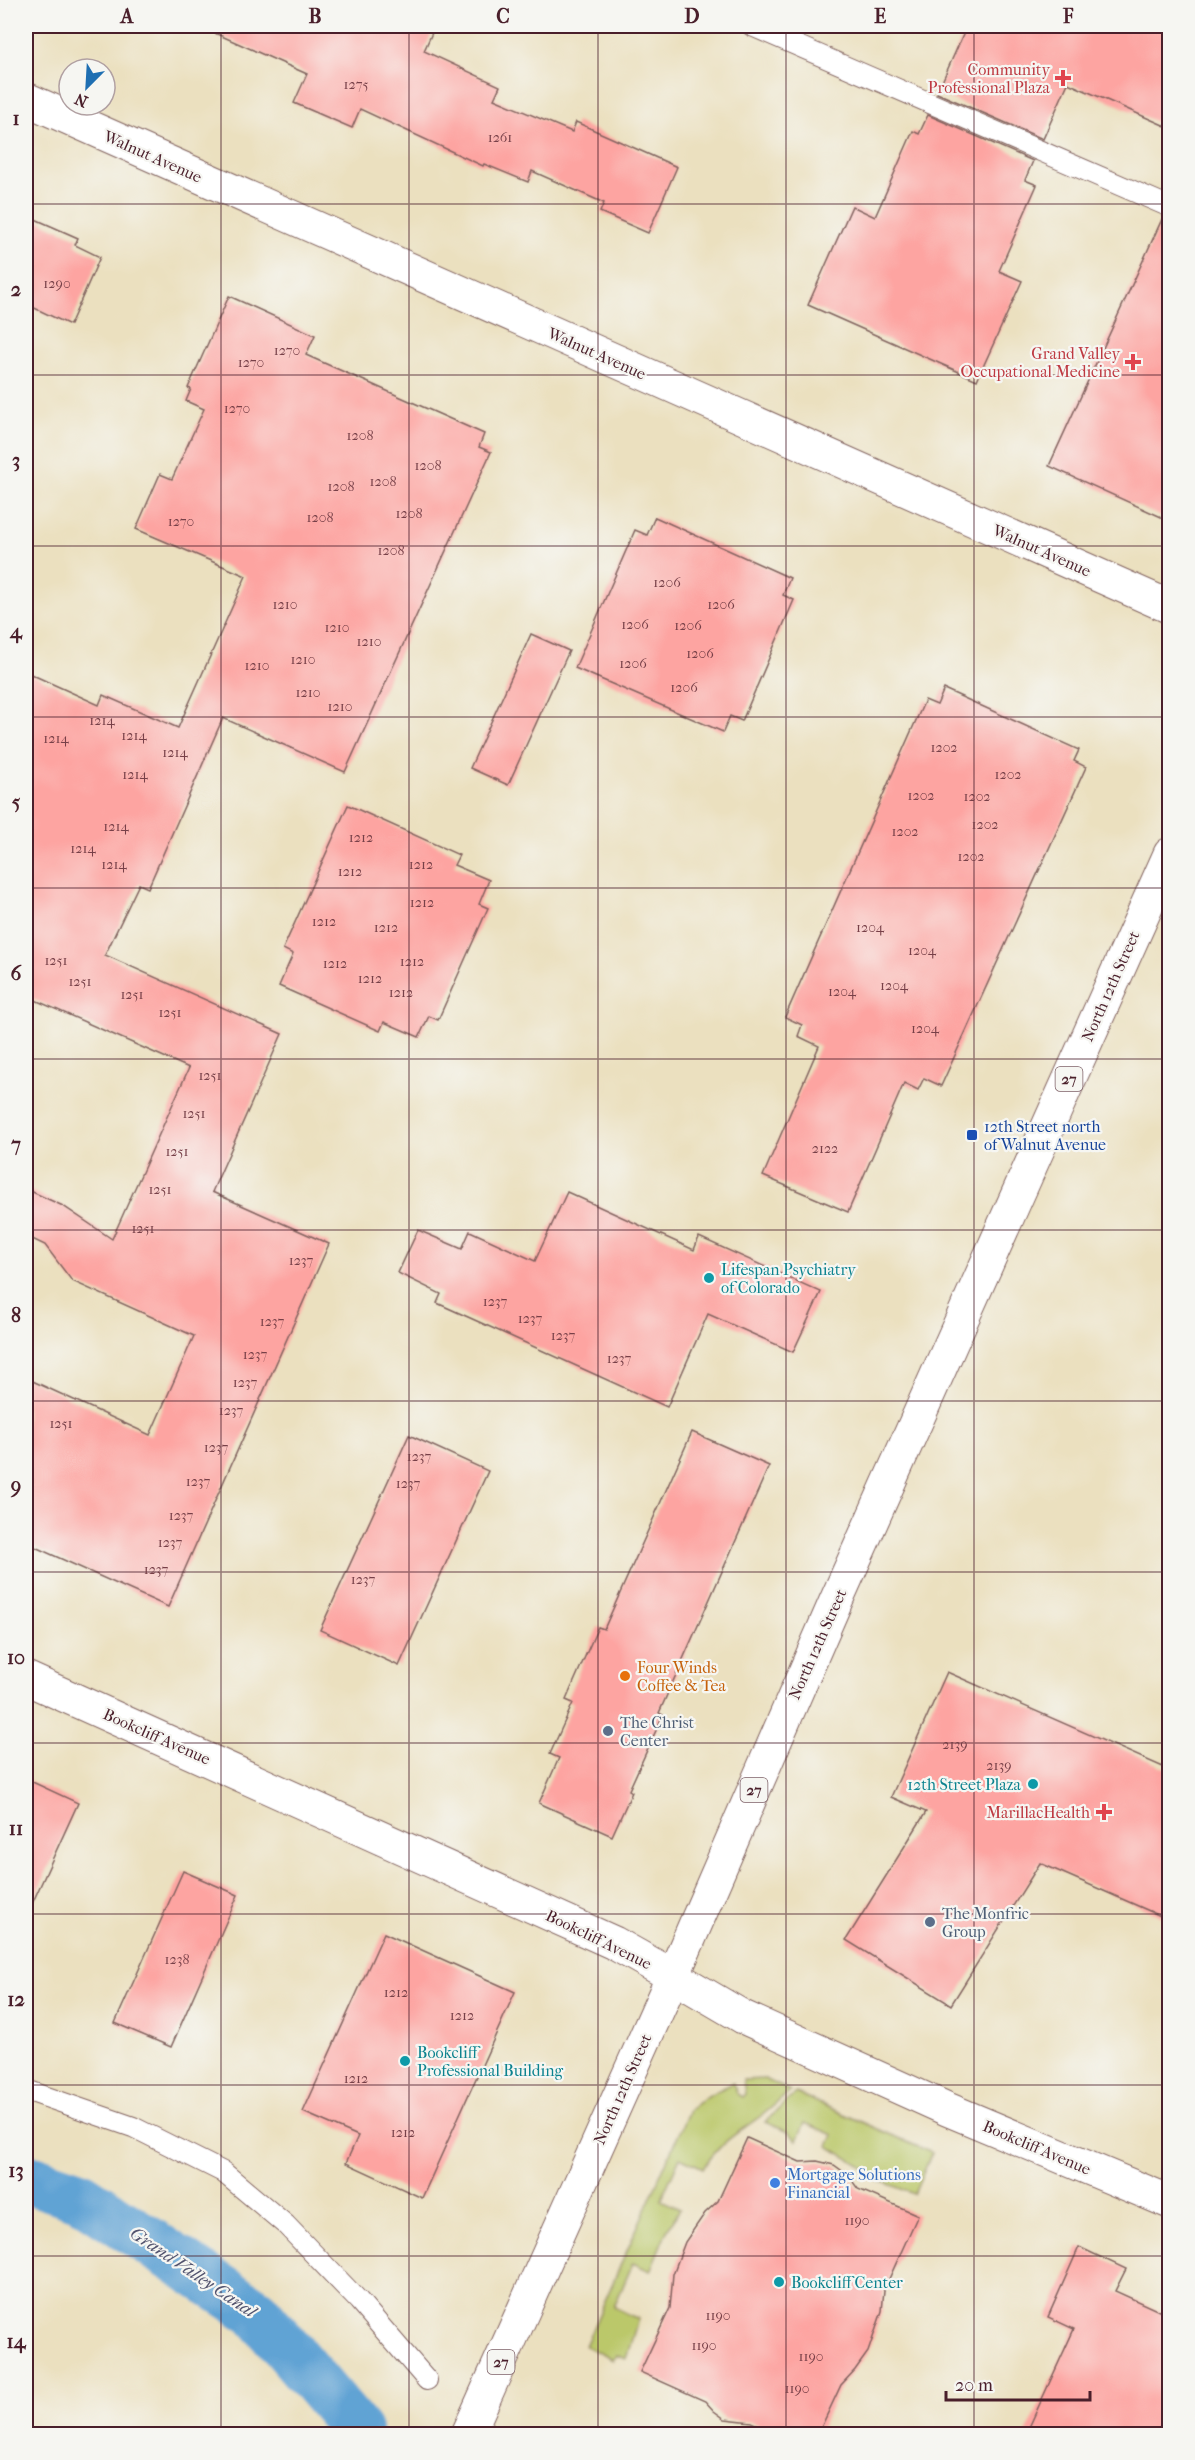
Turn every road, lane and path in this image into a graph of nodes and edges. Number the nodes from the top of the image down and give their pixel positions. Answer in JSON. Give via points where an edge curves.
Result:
{"nodes":[{"id":1,"x":752,"y":26,"type":"edge"},
{"id":2,"x":26,"y":99,"type":"edge"},
{"id":3,"x":1170,"y":207,"type":"edge"},
{"id":4,"x":1170,"y":607,"type":"edge"},
{"id":5,"x":1170,"y":854,"type":"edge"},
{"id":6,"x":26,"y":1678,"type":"edge"},
{"id":7,"x":673,"y":1976,"type":"junction"},
{"id":8,"x":26,"y":2090,"type":"edge"},
{"id":9,"x":1170,"y":2202,"type":"edge"},
{"id":10,"x":427,"y":2380,"type":"dead end"},
{"id":11,"x":468,"y":2434,"type":"edge"}],
"edges":[{"from":1,"to":3,"type":"lane"},
{"from":2,"to":4,"type":"street","name":"Walnut Avenue"},
{"from":5,"to":7,"type":"street","name":"North 12th Street","number":"27"},
{"from":6,"to":7,"type":"street","name":"Bookcliff Avenue","via":[[614,1943]]},
{"from":7,"to":9,"type":"street","name":"Bookcliff Avenue","via":[[743,2017],[947,2109]]},
{"from":7,"to":11,"type":"street","name":"North 12th Street","number":"27"},
{"from":8,"to":10,"type":"lane","via":[[133,2127],[223,2172],[286,2225]]}]}
